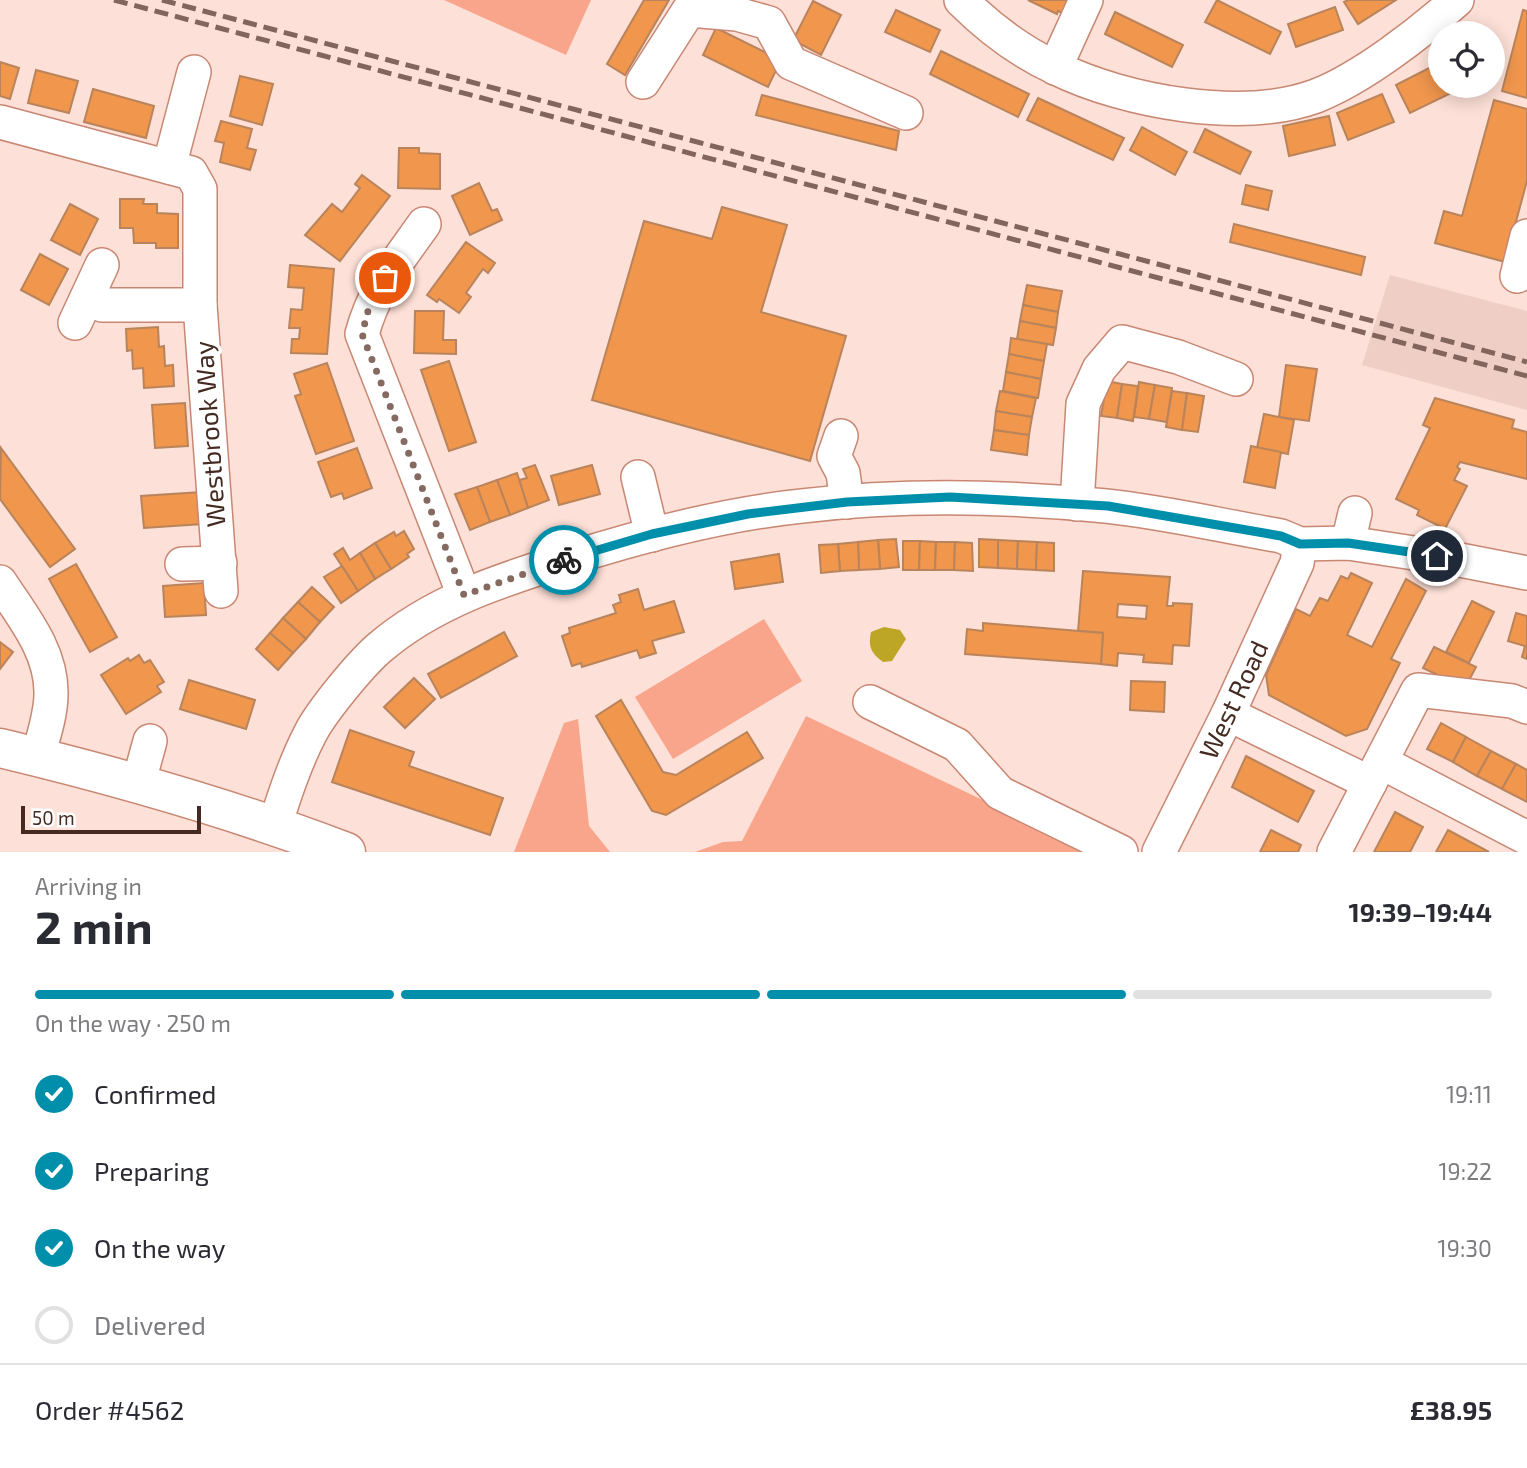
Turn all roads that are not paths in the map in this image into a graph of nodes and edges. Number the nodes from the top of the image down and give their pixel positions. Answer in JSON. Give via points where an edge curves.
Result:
{"nodes":[{"id":1,"x":961,"y":0,"type":"edge"},
{"id":2,"x":1086,"y":0,"type":"edge"},
{"id":3,"x":1457,"y":0,"type":"edge"},
{"id":4,"x":775,"y":11,"type":"edge"},
{"id":5,"x":1055,"y":68,"type":"junction"},
{"id":6,"x":194,"y":72,"type":"dead end"},
{"id":7,"x":643,"y":82,"type":"dead end"},
{"id":8,"x":905,"y":113,"type":"dead end"},
{"id":9,"x":0,"y":121,"type":"edge"},
{"id":10,"x":169,"y":167,"type":"junction"},
{"id":11,"x":424,"y":225,"type":"dead end"},
{"id":12,"x":1527,"y":236,"type":"edge"},
{"id":13,"x":102,"y":265,"type":"dead end"},
{"id":14,"x":1517,"y":276,"type":"dead end"},
{"id":15,"x":200,"y":305,"type":"junction"},
{"id":16,"x":1236,"y":379,"type":"dead end"},
{"id":17,"x":841,"y":436,"type":"dead end"},
{"id":18,"x":638,"y":477,"type":"dead end"},
{"id":19,"x":847,"y":502,"type":"junction"},
{"id":20,"x":1077,"y":504,"type":"junction"},
{"id":21,"x":652,"y":534,"type":"junction"},
{"id":22,"x":1300,"y":544,"type":"junction"},
{"id":23,"x":182,"y":564,"type":"dead end"},
{"id":24,"x":1527,"y":573,"type":"edge"},
{"id":25,"x":0,"y":582,"type":"edge"},
{"id":26,"x":464,"y":595,"type":"junction"},
{"id":27,"x":870,"y":702,"type":"dead end"},
{"id":28,"x":1527,"y":707,"type":"edge"},
{"id":29,"x":1228,"y":714,"type":"junction"},
{"id":30,"x":150,"y":741,"type":"dead end"},
{"id":31,"x":0,"y":748,"type":"edge"},
{"id":32,"x":38,"y":757,"type":"junction"},
{"id":33,"x":1376,"y":772,"type":"junction"},
{"id":34,"x":138,"y":785,"type":"junction"},
{"id":35,"x":275,"y":825,"type":"junction"},
{"id":36,"x":1527,"y":838,"type":"edge"},
{"id":37,"x":346,"y":852,"type":"edge"},
{"id":38,"x":1121,"y":852,"type":"edge"},
{"id":39,"x":1159,"y":852,"type":"edge"},
{"id":40,"x":1334,"y":852,"type":"edge"}],
"edges":[{"from":1,"to":5,"type":"street","via":[[986,25]]},
{"from":2,"to":5,"type":"street"},
{"from":3,"to":5,"type":"street","via":[[1363,71],[1316,96],[1262,108],[1198,106],[1130,96]]},
{"from":4,"to":7,"type":"street","via":[[689,10]]},
{"from":4,"to":8,"type":"street","via":[[791,63]]},
{"from":6,"to":10,"type":"street"},
{"from":9,"to":10,"type":"street","name":"Westbrook Way"},
{"from":10,"to":15,"type":"street","name":"Westbrook Way","via":[[191,173],[200,189]]},
{"from":11,"to":26,"type":"street","via":[[385,278],[362,334]]},
{"from":12,"to":14,"type":"street"},
{"from":13,"to":15,"type":"street","name":"Westbrook Way","via":[[81,311],[102,305]]},
{"from":15,"to":23,"type":"street","name":"Westbrook Way","via":[[220,577]]},
{"from":16,"to":20,"type":"street","via":[[1122,342],[1098,369],[1083,404]]},
{"from":17,"to":19,"type":"street","via":[[834,456],[843,473]]},
{"from":18,"to":21,"type":"street"},
{"from":19,"to":20,"type":"street","via":[[950,497]]},
{"from":19,"to":21,"type":"street","via":[[748,514]]},
{"from":20,"to":22,"type":"street","via":[[1281,536]]},
{"from":21,"to":26,"type":"street"},
{"from":22,"to":24,"type":"street","via":[[1352,528],[1460,560]]},
{"from":22,"to":29,"type":"street","name":"West Road","via":[[1297,564]]},
{"from":25,"to":32,"type":"street","via":[[48,665],[51,693]]},
{"from":26,"to":35,"type":"street","via":[[377,650],[345,686],[311,732]]},
{"from":27,"to":38,"type":"street","via":[[957,745],[1000,793]]},
{"from":28,"to":33,"type":"street","via":[[1512,701],[1418,690]]},
{"from":29,"to":33,"type":"street"},
{"from":29,"to":39,"type":"street","name":"West Road"},
{"from":30,"to":34,"type":"street"},
{"from":31,"to":32,"type":"main road"},
{"from":32,"to":34,"type":"main road"},
{"from":33,"to":36,"type":"street"},
{"from":33,"to":40,"type":"street"},
{"from":34,"to":35,"type":"main road"},
{"from":35,"to":37,"type":"main road"}]}
